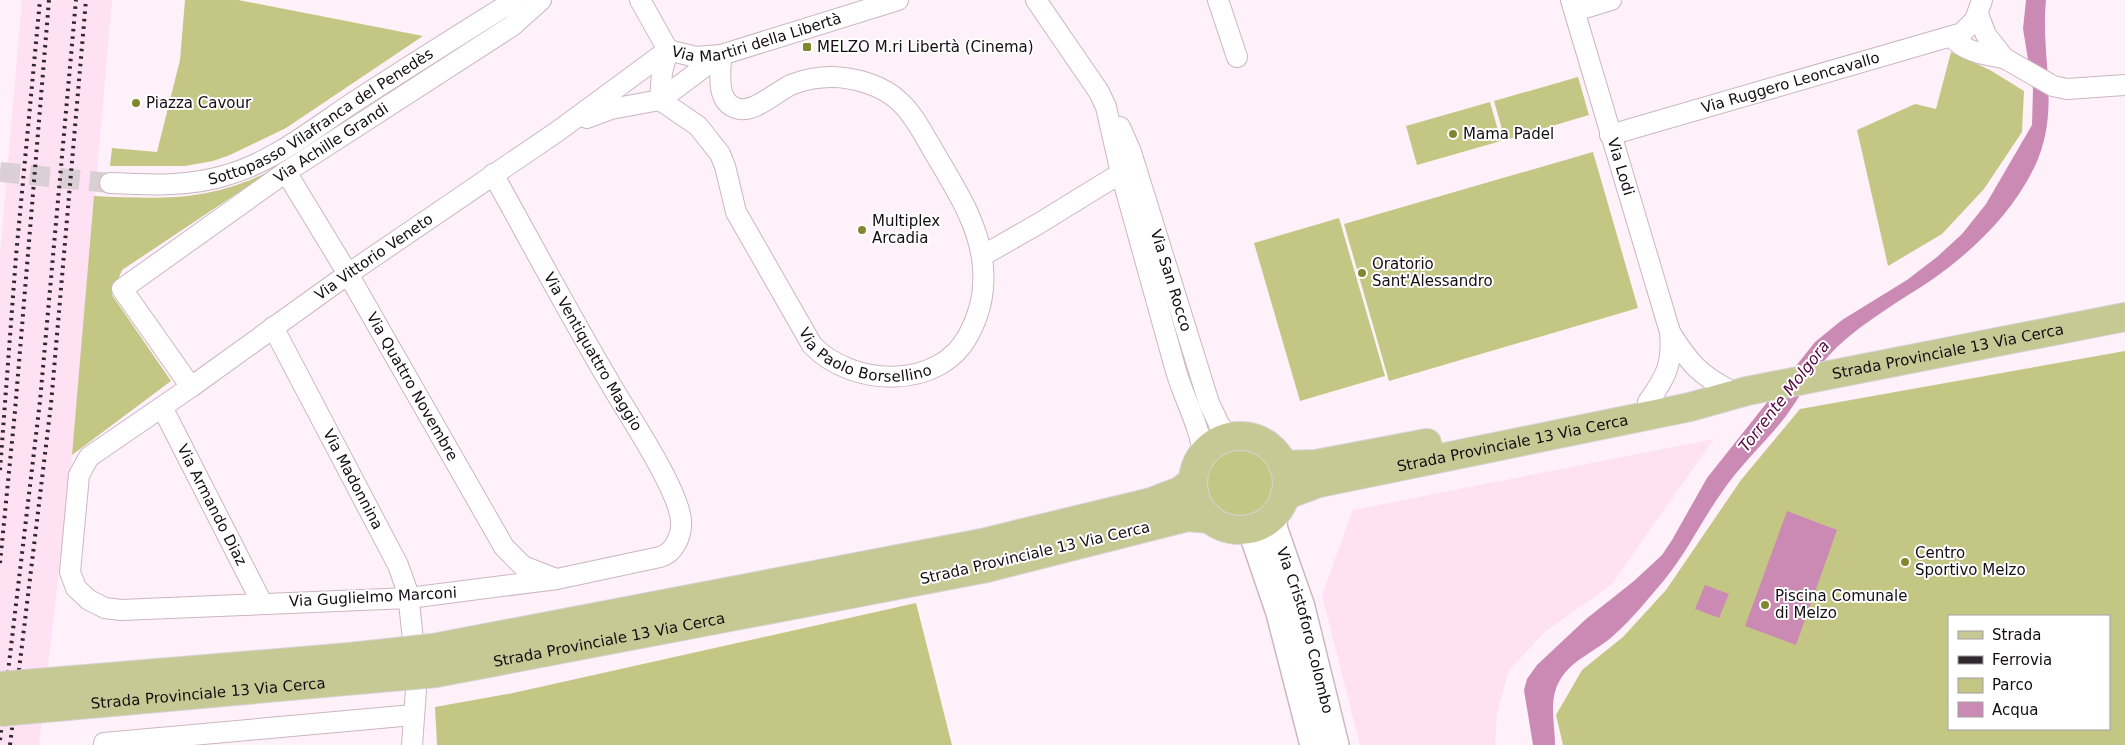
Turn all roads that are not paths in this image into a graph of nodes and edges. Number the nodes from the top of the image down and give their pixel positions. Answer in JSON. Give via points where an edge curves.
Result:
{"nodes":[{"id":1,"x":515,"y":0,"type":"edge"},
{"id":2,"x":541,"y":0,"type":"edge"},
{"id":3,"x":640,"y":0,"type":"edge"},
{"id":4,"x":898,"y":0,"type":"edge"},
{"id":5,"x":1036,"y":0,"type":"edge"},
{"id":6,"x":1218,"y":0,"type":"edge"},
{"id":7,"x":1611,"y":0,"type":"edge"},
{"id":8,"x":1573,"y":5,"type":"edge"},
{"id":9,"x":1970,"y":20,"type":"edge"},
{"id":10,"x":668,"y":50,"type":"junction"},
{"id":11,"x":721,"y":54,"type":"junction"},
{"id":12,"x":1237,"y":57,"type":"dead end"},
{"id":13,"x":2008,"y":60,"type":"junction"},
{"id":14,"x":2125,"y":85,"type":"edge"},
{"id":15,"x":660,"y":100,"type":"junction"},
{"id":16,"x":558,"y":131,"type":"junction"},
{"id":17,"x":1610,"y":135,"type":"junction"},
{"id":18,"x":1129,"y":171,"type":"junction"},
{"id":19,"x":286,"y":172,"type":"junction"},
{"id":20,"x":493,"y":174,"type":"junction"},
{"id":21,"x":110,"y":183,"type":"tunnel mouth"},
{"id":22,"x":982,"y":256,"type":"junction"},
{"id":23,"x":348,"y":274,"type":"junction"},
{"id":24,"x":2125,"y":317,"type":"edge"},
{"id":25,"x":273,"y":327,"type":"junction"},
{"id":26,"x":1670,"y":332,"type":"junction"},
{"id":27,"x":191,"y":387,"type":"junction"},
{"id":28,"x":1181,"y":387,"type":"junction"},
{"id":29,"x":1740,"y":392,"type":"junction"},
{"id":30,"x":1206,"y":393,"type":"junction"},
{"id":31,"x":1648,"y":402,"type":"junction"},
{"id":32,"x":162,"y":407,"type":"junction"},
{"id":33,"x":1229,"y":438,"type":"junction"},
{"id":34,"x":1203,"y":454,"type":"junction"},
{"id":35,"x":1283,"y":465,"type":"junction"},
{"id":36,"x":1193,"y":481,"type":"junction"},
{"id":37,"x":1269,"y":513,"type":"junction"},
{"id":38,"x":1210,"y":519,"type":"junction"},
{"id":39,"x":679,"y":534,"type":"joint"},
{"id":40,"x":985,"y":556,"type":"junction"},
{"id":41,"x":70,"y":572,"type":"joint"},
{"id":42,"x":558,"y":579,"type":"junction"},
{"id":43,"x":409,"y":598,"type":"junction"},
{"id":44,"x":262,"y":603,"type":"junction"},
{"id":45,"x":0,"y":686,"type":"edge"},
{"id":46,"x":0,"y":712,"type":"edge"},
{"id":47,"x":413,"y":715,"type":"junction"},
{"id":48,"x":104,"y":743,"type":"dead end"},
{"id":49,"x":412,"y":745,"type":"edge"},
{"id":50,"x":1313,"y":745,"type":"edge"},
{"id":51,"x":1336,"y":745,"type":"edge"}],
"edges":[{"from":1,"to":21,"type":"street","name":"Sottopasso Vilafranca del Penedès","via":[[289,145],[250,166],[196,182],[155,185]]},
{"from":2,"to":19,"type":"street","name":"Via Achille Grandi","via":[[512,26]]},
{"from":3,"to":10,"type":"street","name":"Via Martiri della Libertà"},
{"from":4,"to":11,"type":"street","name":"Via Martiri della Libertà"},
{"from":5,"to":18,"type":"street","name":"Via San Rocco","via":[[1123,133]]},
{"from":6,"to":12,"type":"street"},
{"from":7,"to":8,"type":"street"},
{"from":8,"to":17,"type":"street","name":"Via Lodi"},
{"from":9,"to":13,"type":"street"},
{"from":9,"to":13,"type":"street","via":[[1959,44]]},
{"from":9,"to":17,"type":"street","name":"Via Ruggero Leoncavallo"},
{"from":10,"to":11,"type":"street","name":"Via Martiri della Libertà","via":[[696,57]]},
{"from":10,"to":15,"type":"street"},
{"from":10,"to":16,"type":"street","name":"Via Vittorio Veneto"},
{"from":11,"to":15,"type":"street","name":"Via Vittorio Veneto"},
{"from":11,"to":22,"type":"street","name":"Via Paolo Borsellino","via":[[722,95],[728,104],[738,109],[752,108],[794,83],[828,77],[867,83],[895,97],[915,120],[952,182],[969,215]]},
{"from":13,"to":14,"type":"street","via":[[2053,86],[2067,89]]},
{"from":15,"to":16,"type":"street","name":"Via Vittorio Veneto","via":[[611,109]]},
{"from":15,"to":22,"type":"street","name":"Via Paolo Borsellino","via":[[693,123],[710,140],[723,160],[736,212],[779,289],[812,345],[822,355],[843,366],[883,378],[933,368],[949,359],[967,339],[978,316],[984,289]]},
{"from":16,"to":20,"type":"street","name":"Via Vittorio Veneto"},
{"from":17,"to":26,"type":"street","name":"Via Lodi"},
{"from":18,"to":22,"type":"street"},
{"from":18,"to":28,"type":"street","name":"Via San Rocco"},
{"from":18,"to":30,"type":"street","name":"Via San Rocco"},
{"from":19,"to":23,"type":"street","name":"Via Quattro Novembre"},
{"from":19,"to":27,"type":"street","name":"Via Achille Grandi","via":[[122,289]]},
{"from":20,"to":23,"type":"street","name":"Via Vittorio Veneto"},
{"from":20,"to":39,"type":"street","name":"Via Ventiquattro Maggio","via":[[664,476],[678,508],[681,520]]},
{"from":23,"to":25,"type":"street","name":"Via Vittorio Veneto"},
{"from":23,"to":42,"type":"street","name":"Via Quattro Novembre","via":[[504,547],[523,566]]},
{"from":24,"to":29,"type":"main road","name":"Strada Provinciale 13 Via Cerca"},
{"from":25,"to":27,"type":"street","name":"Via Vittorio Veneto"},
{"from":25,"to":43,"type":"street","name":"Via Madonnina","via":[[398,565]]},
{"from":26,"to":29,"type":"street","name":"Via Lodi","via":[[1695,369],[1714,382]]},
{"from":26,"to":31,"type":"street","name":"Via Lodi","via":[[1672,355],[1669,366]]},
{"from":27,"to":32,"type":"street","name":"Via Vittorio Veneto"},
{"from":28,"to":30,"type":"street"},
{"from":28,"to":34,"type":"street","name":"Via San Rocco"},
{"from":29,"to":31,"type":"main road","name":"Strada Provinciale 13 Via Cerca","via":[[1687,394]]},
{"from":29,"to":37,"type":"main road","name":"Strada Provinciale 13 Via Cerca","via":[[1690,407],[1319,483]]},
{"from":30,"to":33,"type":"street","name":"Via San Rocco","via":[[1215,418]]},
{"from":31,"to":35,"type":"main road","name":"Strada Provinciale 13 Via Cerca","via":[[1316,464]]},
{"from":32,"to":41,"type":"street","name":"Via Vittorio Veneto","via":[[89,457],[79,475]]},
{"from":32,"to":44,"type":"street","name":"Via Armando Diaz"},
{"from":33,"to":34,"type":"main road","via":[[1213,444]]},
{"from":33,"to":35,"type":"main road","via":[[1245,436],[1264,443]]},
{"from":34,"to":36,"type":"main road","via":[[1196,465]]},
{"from":35,"to":37,"type":"main road","via":[[1286,480]]},
{"from":36,"to":38,"type":"main road","via":[[1196,499]]},
{"from":36,"to":40,"type":"main road","name":"Strada Provinciale 13 Via Cerca","via":[[1180,491],[1151,502]]},
{"from":37,"to":38,"type":"main road","name":"Strada Provinciale 13 Via Cerca","via":[[1229,529]]},
{"from":37,"to":50,"type":"street","name":"Via Cristoforo Colombo","via":[[1279,613]]},
{"from":37,"to":51,"type":"street","name":"Via Cristoforo Colombo","via":[[1302,607]]},
{"from":38,"to":40,"type":"main road","name":"Strada Provinciale 13 Via Cerca","via":[[1188,517]]},
{"from":39,"to":42,"type":"street","name":"Via Guglielmo Marconi","via":[[667,555]]},
{"from":40,"to":45,"type":"main road","name":"Strada Provinciale 13 Via Cerca","bridge":true,"via":[[433,648]]},
{"from":40,"to":46,"type":"main road","name":"Strada Provinciale 13 Via Cerca","bridge":true,"via":[[436,673]]},
{"from":41,"to":44,"type":"street","name":"Via Guglielmo Marconi","via":[[80,593],[106,608]]},
{"from":42,"to":43,"type":"street","name":"Via Guglielmo Marconi"},
{"from":43,"to":44,"type":"street","name":"Via Guglielmo Marconi"},
{"from":43,"to":47,"type":"street","name":"Via Madonnina","via":[[416,690]]},
{"from":47,"to":48,"type":"street"},
{"from":47,"to":49,"type":"street","name":"Via Madonnina"}]}
